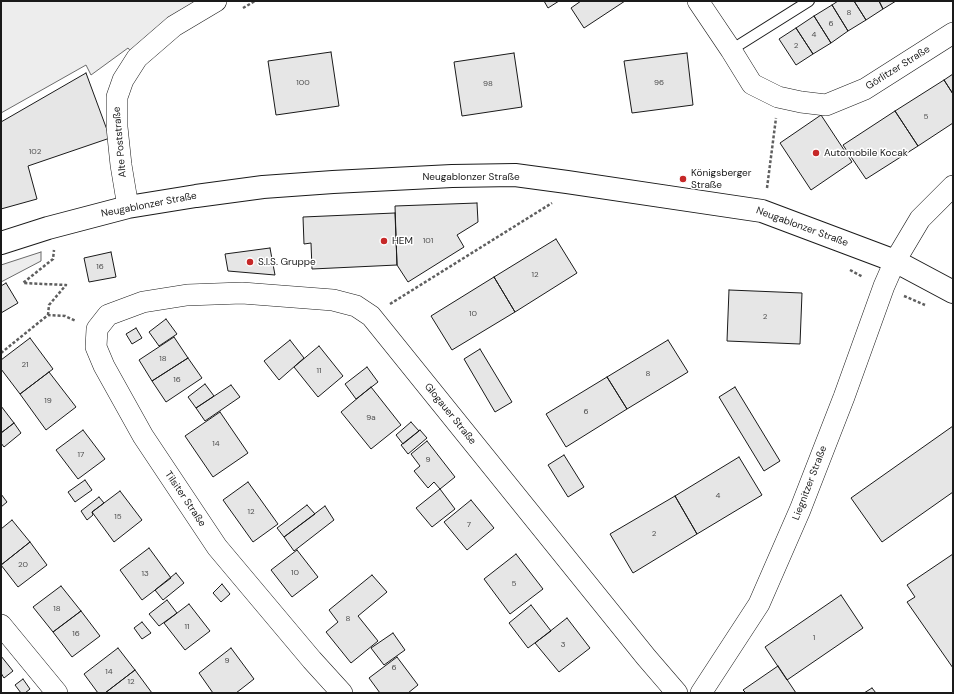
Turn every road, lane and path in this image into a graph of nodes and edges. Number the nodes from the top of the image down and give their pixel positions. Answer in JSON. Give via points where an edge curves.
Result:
{"nodes":[{"id":1,"x":216,"y":1,"type":"edge"},
{"id":2,"x":255,"y":1,"type":"edge"},
{"id":3,"x":698,"y":1,"type":"edge"},
{"id":4,"x":809,"y":1,"type":"edge"},
{"id":5,"x":243,"y":8,"type":"dead end"},
{"id":6,"x":953,"y":33,"type":"edge"},
{"id":7,"x":731,"y":50,"type":"junction"},
{"id":8,"x":774,"y":134,"type":"dead end"},
{"id":9,"x":768,"y":177,"type":"dead end"},
{"id":10,"x":567,"y":182,"type":"junction"},
{"id":11,"x":953,"y":186,"type":"edge"},
{"id":12,"x":128,"y":207,"type":"junction"},
{"id":13,"x":1,"y":243,"type":"edge"},
{"id":14,"x":54,"y":246,"type":"dead end"},
{"id":15,"x":895,"y":261,"type":"junction"},
{"id":16,"x":843,"y":267,"type":"dead end"},
{"id":17,"x":884,"y":286,"type":"junction"},
{"id":18,"x":953,"y":292,"type":"edge"},
{"id":19,"x":926,"y":305,"type":"dead end"},
{"id":20,"x":48,"y":315,"type":"junction"},
{"id":21,"x":371,"y":316,"type":"junction"},
{"id":22,"x":97,"y":329,"type":"junction"},
{"id":23,"x":1,"y":352,"type":"edge"},
{"id":24,"x":1,"y":625,"type":"edge"},
{"id":25,"x":56,"y":693,"type":"edge"},
{"id":26,"x":342,"y":693,"type":"edge"},
{"id":27,"x":677,"y":693,"type":"edge"},
{"id":28,"x":701,"y":693,"type":"edge"}],
"edges":[{"from":1,"to":12,"type":"street","name":"Alte Poststraße","via":[[174,26],[138,58],[123,80],[117,96],[117,126]]},
{"from":2,"to":5,"type":"path"},
{"from":3,"to":7,"type":"street","name":"Görlitzer Straße"},
{"from":4,"to":7,"type":"lane"},
{"from":6,"to":7,"type":"street","name":"Görlitzer Straße","via":[[865,89],[826,105],[778,97],[752,84]]},
{"from":8,"to":9,"type":"path"},
{"from":10,"to":12,"type":"street","name":"Neugablonzer Straße","via":[[515,176],[452,176],[333,182],[263,187]]},
{"from":10,"to":15,"type":"street","name":"Neugablonzer Straße","via":[[762,210]]},
{"from":10,"to":21,"type":"path","via":[[563,196]]},
{"from":11,"to":15,"type":"street","via":[[920,219]]},
{"from":12,"to":13,"type":"street","name":"Neugablonzer Straße"},
{"from":14,"to":20,"type":"path","via":[[53,259],[23,284],[66,284],[49,305]]},
{"from":15,"to":17,"type":"street","name":"Liegnitzer Straße"},
{"from":15,"to":18,"type":"street","name":"Neugablonzer Straße"},
{"from":16,"to":17,"type":"path"},
{"from":17,"to":19,"type":"path"},
{"from":17,"to":28,"type":"street","name":"Liegnitzer Straße","via":[[800,510],[759,604]]},
{"from":20,"to":22,"type":"path","via":[[65,316]]},
{"from":20,"to":23,"type":"path"},
{"from":21,"to":22,"type":"street","name":"Glogauer Straße","via":[[356,306],[333,300],[242,293],[187,295],[143,302],[108,315]]},
{"from":21,"to":27,"type":"street","name":"Glogauer Straße"},
{"from":22,"to":26,"type":"street","name":"Tilsiter Straße","via":[[96,347],[104,366],[160,462],[218,547]]},
{"from":24,"to":25,"type":"street"}]}
